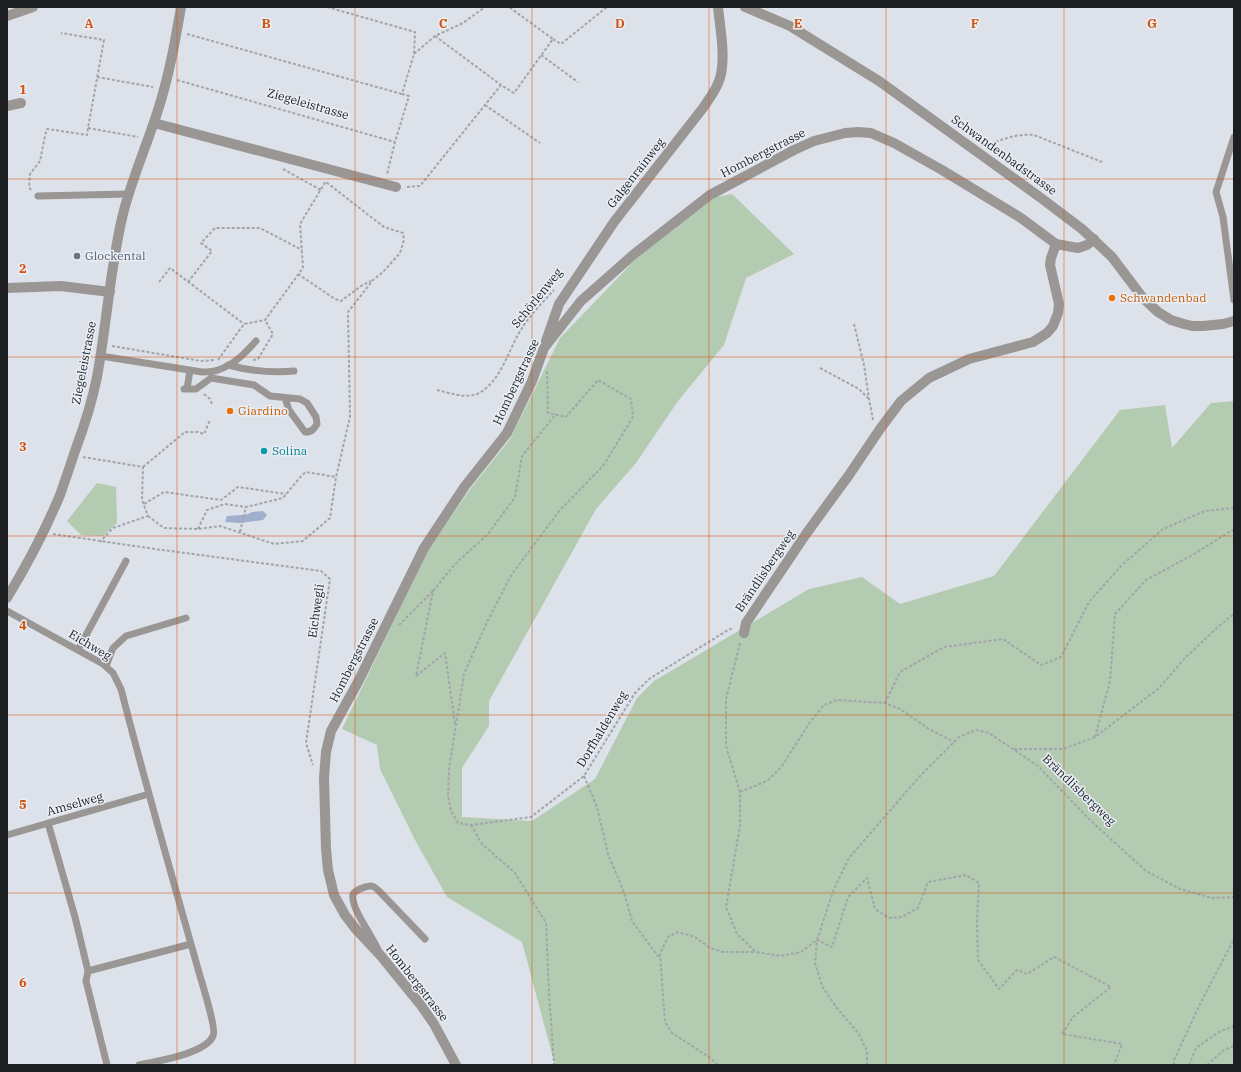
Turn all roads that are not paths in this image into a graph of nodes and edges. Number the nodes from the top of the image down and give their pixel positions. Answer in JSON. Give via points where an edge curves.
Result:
{"nodes":[{"id":1,"x":33,"y":7,"type":"edge"},
{"id":2,"x":181,"y":7,"type":"edge"},
{"id":3,"x":718,"y":7,"type":"edge"},
{"id":4,"x":745,"y":7,"type":"edge"},
{"id":5,"x":7,"y":16,"type":"edge"},
{"id":6,"x":21,"y":103,"type":"dead end"},
{"id":7,"x":7,"y":106,"type":"edge"},
{"id":8,"x":154,"y":123,"type":"junction"},
{"id":9,"x":1234,"y":137,"type":"edge"},
{"id":10,"x":396,"y":187,"type":"road end"},
{"id":11,"x":129,"y":194,"type":"junction"},
{"id":12,"x":38,"y":196,"type":"road end"},
{"id":13,"x":1094,"y":239,"type":"junction"},
{"id":14,"x":1056,"y":244,"type":"junction"},
{"id":15,"x":7,"y":288,"type":"edge"},
{"id":16,"x":110,"y":292,"type":"junction"},
{"id":17,"x":1234,"y":300,"type":"edge"},
{"id":18,"x":1234,"y":314,"type":"edge"},
{"id":19,"x":1234,"y":321,"type":"edge"},
{"id":20,"x":256,"y":341,"type":"dead end"},
{"id":21,"x":544,"y":348,"type":"junction"},
{"id":22,"x":101,"y":356,"type":"junction"},
{"id":23,"x":228,"y":365,"type":"junction"},
{"id":24,"x":190,"y":370,"type":"junction"},
{"id":25,"x":217,"y":371,"type":"junction"},
{"id":26,"x":294,"y":371,"type":"dead end"},
{"id":27,"x":210,"y":378,"type":"junction"},
{"id":28,"x":285,"y":398,"type":"junction"},
{"id":29,"x":126,"y":561,"type":"dead end"},
{"id":30,"x":7,"y":598,"type":"edge"},
{"id":31,"x":7,"y":611,"type":"edge"},
{"id":32,"x":186,"y":618,"type":"dead end"},
{"id":33,"x":745,"y":628,"type":"road end"},
{"id":34,"x":78,"y":650,"type":"junction"},
{"id":35,"x":106,"y":666,"type":"junction"},
{"id":36,"x":149,"y":794,"type":"junction"},
{"id":37,"x":48,"y":823,"type":"junction"},
{"id":38,"x":7,"y":835,"type":"edge"},
{"id":39,"x":425,"y":939,"type":"dead end"},
{"id":40,"x":191,"y":944,"type":"junction"},
{"id":41,"x":381,"y":956,"type":"junction"},
{"id":42,"x":88,"y":971,"type":"junction"},
{"id":43,"x":107,"y":1065,"type":"edge"},
{"id":44,"x":139,"y":1065,"type":"edge"},
{"id":45,"x":456,"y":1065,"type":"edge"}],
"edges":[{"from":1,"to":5,"type":"street"},
{"from":2,"to":8,"type":"street","name":"Ziegeleistrasse","via":[[168,77]]},
{"from":3,"to":21,"type":"street","name":"Galgenrainweg","via":[[722,67],[714,91],[614,222],[559,304]]},
{"from":4,"to":13,"type":"street","name":"Schwandenbadstrasse","via":[[790,26],[879,81]]},
{"from":6,"to":7,"type":"street"},
{"from":8,"to":10,"type":"street"},
{"from":8,"to":11,"type":"street","name":"Ziegeleistrasse"},
{"from":9,"to":17,"type":"lane","via":[[1216,192],[1223,217]]},
{"from":11,"to":12,"type":"lane"},
{"from":11,"to":16,"type":"street","name":"Ziegeleistrasse","via":[[115,254]]},
{"from":13,"to":14,"type":"street","name":"Hombergstrasse","via":[[1087,246],[1078,248]]},
{"from":13,"to":19,"type":"street","name":"Schwandenbadstrasse","via":[[1112,257],[1143,298],[1170,320],[1203,326]]},
{"from":14,"to":21,"type":"street","name":"Hombergstrasse","via":[[1021,218],[894,143],[871,133],[845,133],[814,141],[794,150],[710,195],[633,255],[581,301]]},
{"from":14,"to":33,"type":"street","name":"Brändlisbergweg","via":[[1050,265],[1059,304],[1053,326],[1033,342],[969,359],[929,378],[901,401],[806,534]]},
{"from":15,"to":16,"type":"street","via":[[61,286]]},
{"from":16,"to":22,"type":"street","name":"Ziegeleistrasse"},
{"from":18,"to":19,"type":"lane"},
{"from":20,"to":23,"type":"lane","via":[[243,355]]},
{"from":21,"to":41,"type":"street","name":"Hombergstrasse","via":[[532,381],[507,433],[465,486],[424,548],[331,731],[324,778],[330,878],[334,895],[345,915]]},
{"from":22,"to":24,"type":"lane"},
{"from":22,"to":30,"type":"street","name":"Ziegeleistrasse","via":[[85,423],[60,495],[43,533]]},
{"from":23,"to":25,"type":"lane"},
{"from":23,"to":26,"type":"lane","via":[[273,372]]},
{"from":24,"to":25,"type":"lane"},
{"from":24,"to":27,"type":"lane","via":[[186,389],[196,389]]},
{"from":25,"to":27,"type":"lane"},
{"from":27,"to":28,"type":"lane","via":[[254,385],[270,396]]},
{"from":28,"to":28,"type":"lane","via":[[289,410],[305,432],[314,429],[318,424],[307,403],[300,399]]},
{"from":29,"to":34,"type":"lane"},
{"from":31,"to":34,"type":"lane","name":"Eichweg"},
{"from":32,"to":35,"type":"lane","via":[[126,636],[113,648]]},
{"from":34,"to":35,"type":"lane","name":"Eichweg"},
{"from":35,"to":36,"type":"lane","name":"Eichweg","via":[[121,688]]},
{"from":36,"to":37,"type":"lane","name":"Amselweg"},
{"from":36,"to":40,"type":"lane","name":"Eichweg"},
{"from":37,"to":38,"type":"lane","name":"Amselweg"},
{"from":37,"to":42,"type":"lane"},
{"from":39,"to":41,"type":"lane","via":[[374,886],[359,889],[352,894],[352,900]]},
{"from":40,"to":42,"type":"lane"},
{"from":40,"to":44,"type":"lane","name":"Eichweg","via":[[214,1026],[214,1035],[210,1042],[195,1051]]},
{"from":41,"to":45,"type":"street","name":"Hombergstrasse","via":[[431,1019]]},
{"from":42,"to":43,"type":"lane","via":[[86,981]]}]}
